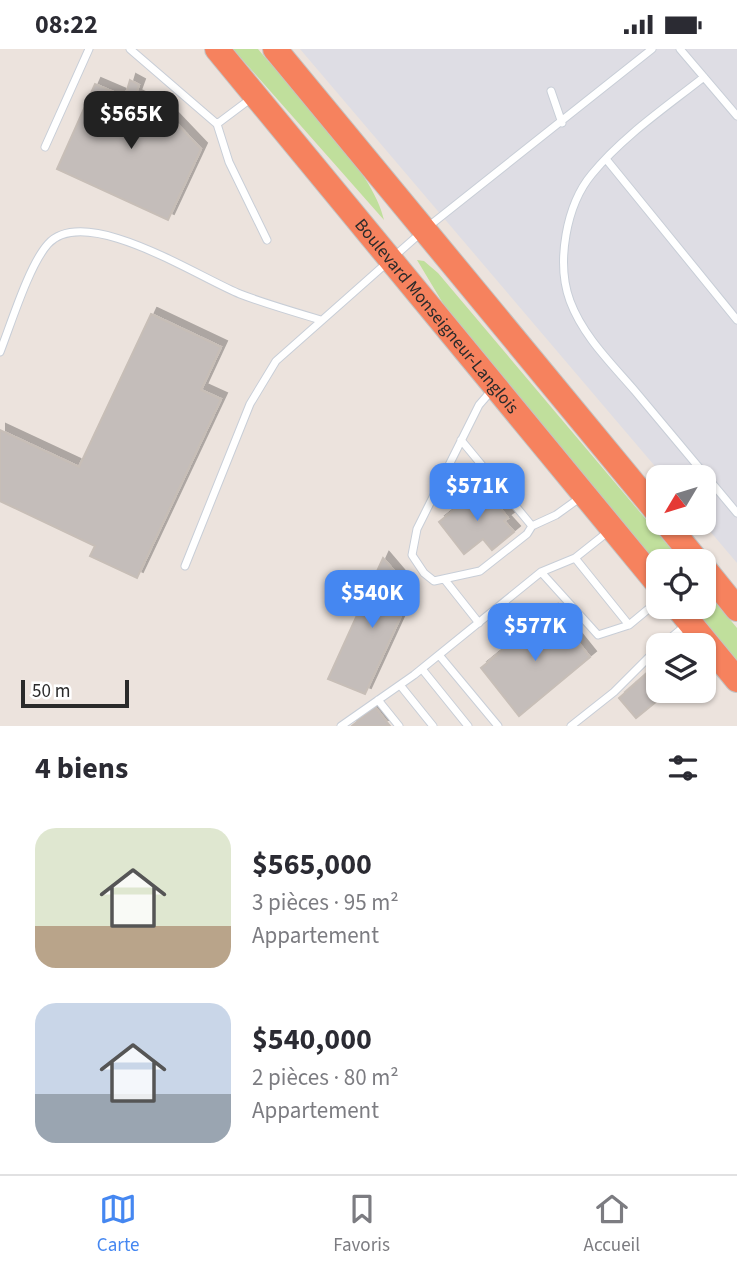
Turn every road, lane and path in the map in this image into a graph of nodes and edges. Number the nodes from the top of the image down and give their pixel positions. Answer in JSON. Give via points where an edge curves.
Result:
{"nodes":[{"id":1,"x":89,"y":49,"type":"edge"},
{"id":2,"x":130,"y":49,"type":"edge"},
{"id":3,"x":217,"y":49,"type":"edge"},
{"id":4,"x":275,"y":49,"type":"edge"},
{"id":5,"x":652,"y":49,"type":"edge"},
{"id":6,"x":680,"y":49,"type":"edge"},
{"id":7,"x":704,"y":76,"type":"junction"},
{"id":8,"x":551,"y":91,"type":"dead end"},
{"id":9,"x":255,"y":95,"type":"junction"},
{"id":10,"x":737,"y":116,"type":"edge"},
{"id":11,"x":562,"y":123,"type":"junction"},
{"id":12,"x":217,"y":124,"type":"junction"},
{"id":13,"x":45,"y":147,"type":"dead end"},
{"id":14,"x":606,"y":159,"type":"junction"},
{"id":15,"x":424,"y":230,"type":"junction"},
{"id":16,"x":267,"y":240,"type":"dead end"},
{"id":17,"x":389,"y":258,"type":"junction"},
{"id":18,"x":321,"y":320,"type":"junction"},
{"id":19,"x":737,"y":320,"type":"edge"},
{"id":20,"x":0,"y":352,"type":"edge"},
{"id":21,"x":495,"y":387,"type":"junction"},
{"id":22,"x":461,"y":440,"type":"junction"},
{"id":23,"x":584,"y":494,"type":"junction"},
{"id":24,"x":646,"y":498,"type":"edge"},
{"id":25,"x":737,"y":498,"type":"edge"},
{"id":26,"x":729,"y":504,"type":"junction"},
{"id":27,"x":737,"y":513,"type":"edge"},
{"id":28,"x":532,"y":526,"type":"junction"},
{"id":29,"x":612,"y":529,"type":"junction"},
{"id":30,"x":676,"y":535,"type":"edge"},
{"id":31,"x":687,"y":549,"type":"edge"},
{"id":32,"x":575,"y":558,"type":"junction"},
{"id":33,"x":185,"y":566,"type":"dead end"},
{"id":34,"x":646,"y":570,"type":"edge"},
{"id":35,"x":541,"y":572,"type":"junction"},
{"id":36,"x":444,"y":580,"type":"junction"},
{"id":37,"x":716,"y":583,"type":"edge"},
{"id":38,"x":737,"y":609,"type":"edge"},
{"id":39,"x":646,"y":611,"type":"edge"},
{"id":40,"x":686,"y":619,"type":"edge"},
{"id":41,"x":479,"y":623,"type":"junction"},
{"id":42,"x":629,"y":625,"type":"junction"},
{"id":43,"x":439,"y":655,"type":"junction"},
{"id":44,"x":646,"y":660,"type":"edge"},
{"id":45,"x":422,"y":669,"type":"junction"},
{"id":46,"x":737,"y":680,"type":"edge"},
{"id":47,"x":400,"y":685,"type":"junction"},
{"id":48,"x":378,"y":700,"type":"junction"},
{"id":49,"x":341,"y":726,"type":"edge"},
{"id":50,"x":399,"y":726,"type":"edge"},
{"id":51,"x":432,"y":726,"type":"edge"},
{"id":52,"x":468,"y":726,"type":"edge"},
{"id":53,"x":498,"y":726,"type":"edge"},
{"id":54,"x":570,"y":726,"type":"edge"}],
"edges":[{"from":1,"to":13,"type":"lane"},
{"from":2,"to":12,"type":"lane"},
{"from":3,"to":9,"type":"highway","name":"Boulevard Monseigneur-Langlois"},
{"from":4,"to":15,"type":"highway"},
{"from":5,"to":11,"type":"lane"},
{"from":6,"to":7,"type":"lane"},
{"from":7,"to":10,"type":"lane"},
{"from":7,"to":14,"type":"lane"},
{"from":8,"to":11,"type":"lane"},
{"from":9,"to":12,"type":"lane"},
{"from":9,"to":17,"type":"highway","name":"Boulevard Monseigneur-Langlois"},
{"from":11,"to":15,"type":"lane"},
{"from":12,"to":16,"type":"lane","via":[[229,162]]},
{"from":14,"to":19,"type":"lane"},
{"from":14,"to":26,"type":"lane","via":[[581,190],[569,224],[565,258],[569,298],[595,344]]},
{"from":15,"to":17,"type":"lane"},
{"from":15,"to":24,"type":"highway"},
{"from":17,"to":18,"type":"lane"},
{"from":17,"to":21,"type":"highway","name":"Boulevard Monseigneur-Langlois"},
{"from":18,"to":20,"type":"lane","via":[[240,294],[125,241],[75,231],[59,235],[47,245]]},
{"from":18,"to":33,"type":"lane","via":[[276,361],[250,404]]},
{"from":21,"to":22,"type":"lane","via":[[479,405]]},
{"from":21,"to":23,"type":"highway","name":"Boulevard Monseigneur-Langlois"},
{"from":22,"to":28,"type":"lane"},
{"from":22,"to":36,"type":"lane","via":[[417,529],[412,555],[434,581]]},
{"from":23,"to":28,"type":"lane","via":[[556,516]]},
{"from":23,"to":29,"type":"highway","name":"Boulevard Monseigneur-Langlois"},
{"from":25,"to":26,"type":"lane"},
{"from":26,"to":27,"type":"lane"},
{"from":28,"to":36,"type":"lane","via":[[480,571]]},
{"from":29,"to":32,"type":"lane"},
{"from":29,"to":34,"type":"highway","name":"Boulevard Monseigneur-Langlois"},
{"from":30,"to":31,"type":"highway"},
{"from":32,"to":35,"type":"lane"},
{"from":32,"to":42,"type":"lane"},
{"from":35,"to":41,"type":"lane"},
{"from":35,"to":42,"type":"lane","via":[[598,635]]},
{"from":36,"to":41,"type":"lane"},
{"from":37,"to":38,"type":"highway"},
{"from":39,"to":42,"type":"lane"},
{"from":40,"to":46,"type":"highway"},
{"from":41,"to":43,"type":"lane"},
{"from":43,"to":45,"type":"lane"},
{"from":43,"to":53,"type":"lane"},
{"from":44,"to":54,"type":"lane"},
{"from":45,"to":47,"type":"lane"},
{"from":45,"to":52,"type":"lane"},
{"from":47,"to":48,"type":"lane"},
{"from":47,"to":51,"type":"lane"},
{"from":48,"to":49,"type":"lane"},
{"from":48,"to":50,"type":"lane"}]}
